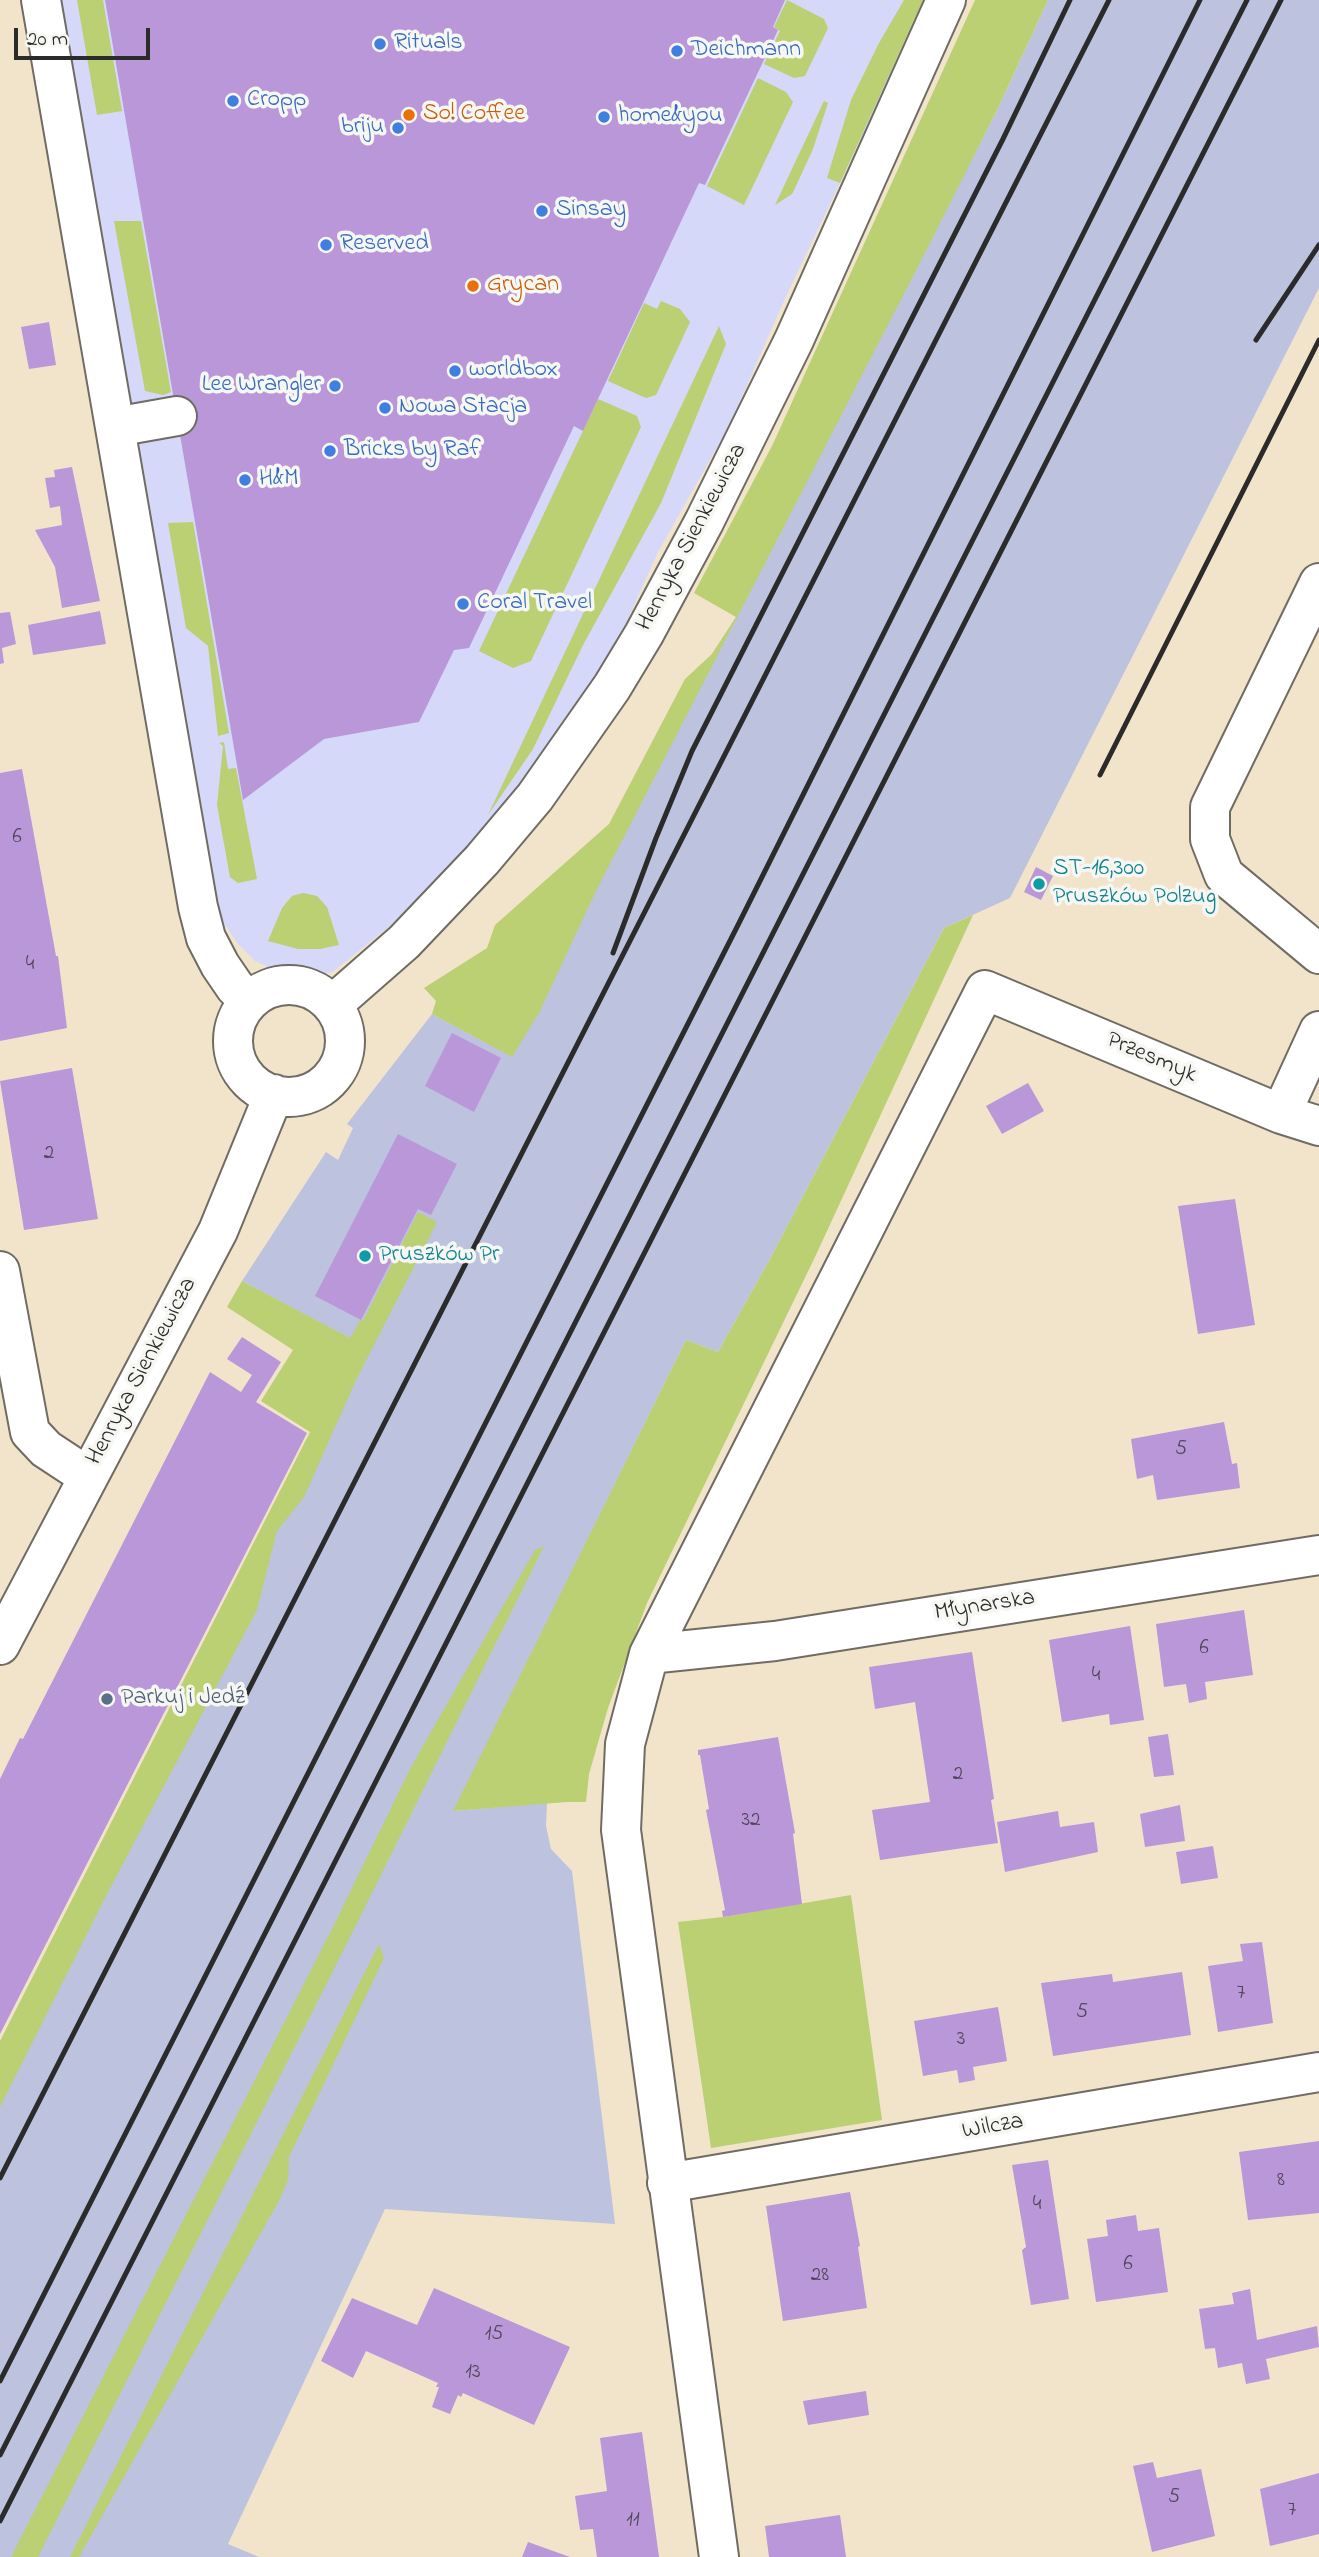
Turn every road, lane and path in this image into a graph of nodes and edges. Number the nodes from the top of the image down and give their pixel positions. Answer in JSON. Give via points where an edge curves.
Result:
{"nodes":[{"id":1,"x":41,"y":0,"type":"edge"},
{"id":2,"x":946,"y":0,"type":"edge"},
{"id":3,"x":177,"y":416,"type":"dead end"},
{"id":4,"x":115,"y":427,"type":"junction"},
{"id":5,"x":1319,"y":583,"type":"edge"},
{"id":6,"x":1319,"y":954,"type":"edge"},
{"id":7,"x":249,"y":1001,"type":"junction"},
{"id":8,"x":332,"y":1005,"type":"junction"},
{"id":9,"x":1319,"y":1031,"type":"edge"},
{"id":10,"x":274,"y":1094,"type":"junction"},
{"id":11,"x":1281,"y":1114,"type":"junction"},
{"id":12,"x":1319,"y":1126,"type":"edge"},
{"id":13,"x":0,"y":1271,"type":"edge"},
{"id":14,"x":87,"y":1476,"type":"junction"},
{"id":15,"x":1319,"y":1555,"type":"edge"},
{"id":16,"x":0,"y":1645,"type":"edge"},
{"id":17,"x":649,"y":1654,"type":"junction"},
{"id":18,"x":1319,"y":2072,"type":"edge"},
{"id":19,"x":667,"y":2183,"type":"junction"},
{"id":20,"x":719,"y":2557,"type":"edge"}],
"edges":[{"from":1,"to":4,"type":"street"},
{"from":2,"to":8,"type":"street","name":"Henryka Sienkiewicza","via":[[794,340],[704,522],[624,666],[535,797],[482,860],[404,942]]},
{"from":3,"to":4,"type":"street"},
{"from":4,"to":7,"type":"street","via":[[202,925],[220,965]]},
{"from":5,"to":6,"type":"street","via":[[1210,807],[1210,839],[1224,874]]},
{"from":7,"to":8,"type":"street","via":[[282,985],[301,986]]},
{"from":7,"to":10,"type":"street","via":[[233,1036],[235,1055],[249,1080]]},
{"from":8,"to":10,"type":"street","via":[[342,1023],[345,1043],[330,1079],[313,1092],[294,1097]]},
{"from":9,"to":11,"type":"street"},
{"from":10,"to":14,"type":"street","name":"Henryka Sienkiewicza","via":[[218,1231]]},
{"from":11,"to":12,"type":"street","name":"Przesmyk"},
{"from":11,"to":17,"type":"street","name":"Przesmyk","via":[[985,990]]},
{"from":13,"to":14,"type":"street","via":[[30,1432],[46,1449]]},
{"from":14,"to":16,"type":"street","name":"Henryka Sienkiewicza"},
{"from":15,"to":17,"type":"street","name":"Młynarska","via":[[775,1641]]},
{"from":17,"to":19,"type":"street","via":[[625,1744],[621,1830]]},
{"from":18,"to":19,"type":"street","name":"Wilcza"},
{"from":19,"to":20,"type":"street"}]}
